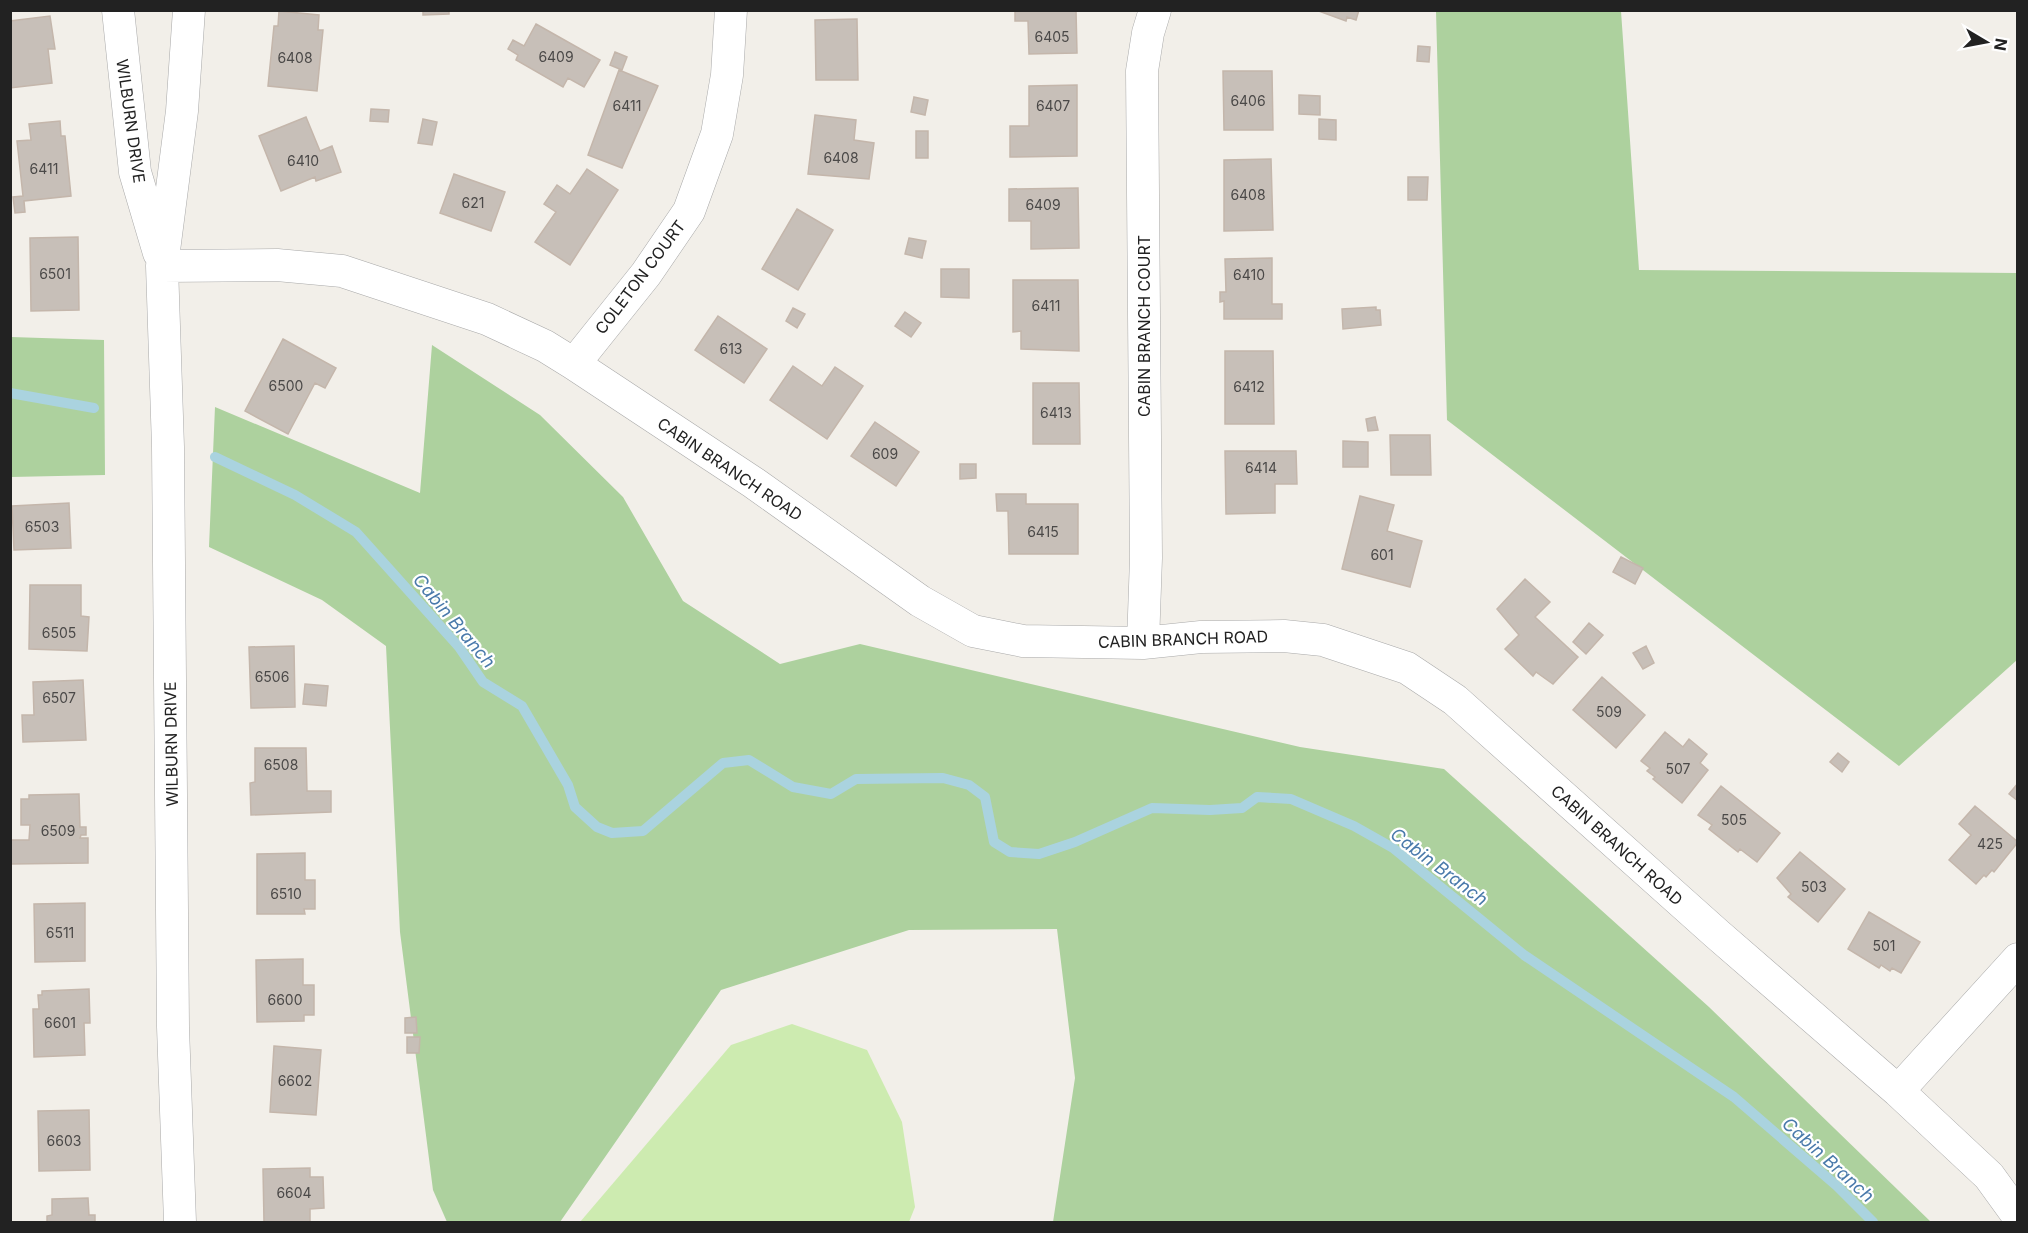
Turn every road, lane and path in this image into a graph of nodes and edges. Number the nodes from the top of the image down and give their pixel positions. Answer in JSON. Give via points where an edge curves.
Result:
{"nodes":[{"id":1,"x":118,"y":10,"type":"edge"},
{"id":2,"x":189,"y":10,"type":"edge"},
{"id":3,"x":730,"y":10,"type":"edge"},
{"id":4,"x":1155,"y":10,"type":"edge"},
{"id":5,"x":162,"y":266,"type":"junction"},
{"id":6,"x":574,"y":364,"type":"junction"},
{"id":7,"x":1143,"y":643,"type":"junction"},
{"id":8,"x":2018,"y":959,"type":"edge"},
{"id":9,"x":1898,"y":1091,"type":"junction"},
{"id":10,"x":2018,"y":1216,"type":"edge"},
{"id":11,"x":180,"y":1222,"type":"edge"}],
"edges":[{"from":1,"to":5,"type":"street","name":"WILBURN DRIVE","via":[[135,172]]},
{"from":2,"to":5,"type":"street","name":"WILBURN DRIVE","via":[[182,111]]},
{"from":3,"to":6,"type":"street","name":"COLETON COURT","via":[[727,75],[717,134],[689,211],[646,274]]},
{"from":4,"to":7,"type":"street","name":"CABIN BRANCH COURT","via":[[1142,71],[1146,558]]},
{"from":5,"to":6,"type":"street","name":"CABIN BRANCH ROAD","via":[[277,265],[342,271],[487,319]]},
{"from":5,"to":11,"type":"street","name":"WILBURN DRIVE","via":[[168,447],[173,1027]]},
{"from":6,"to":7,"type":"street","name":"CABIN BRANCH ROAD","via":[[973,632],[1023,641]]},
{"from":7,"to":9,"type":"street","name":"CABIN BRANCH ROAD","via":[[1201,637],[1284,636],[1323,640],[1383,658],[1426,679],[1455,700]]},
{"from":8,"to":9,"type":"street"},
{"from":9,"to":10,"type":"street","name":"CABIN BRANCH ROAD","via":[[1989,1176]]}]}
